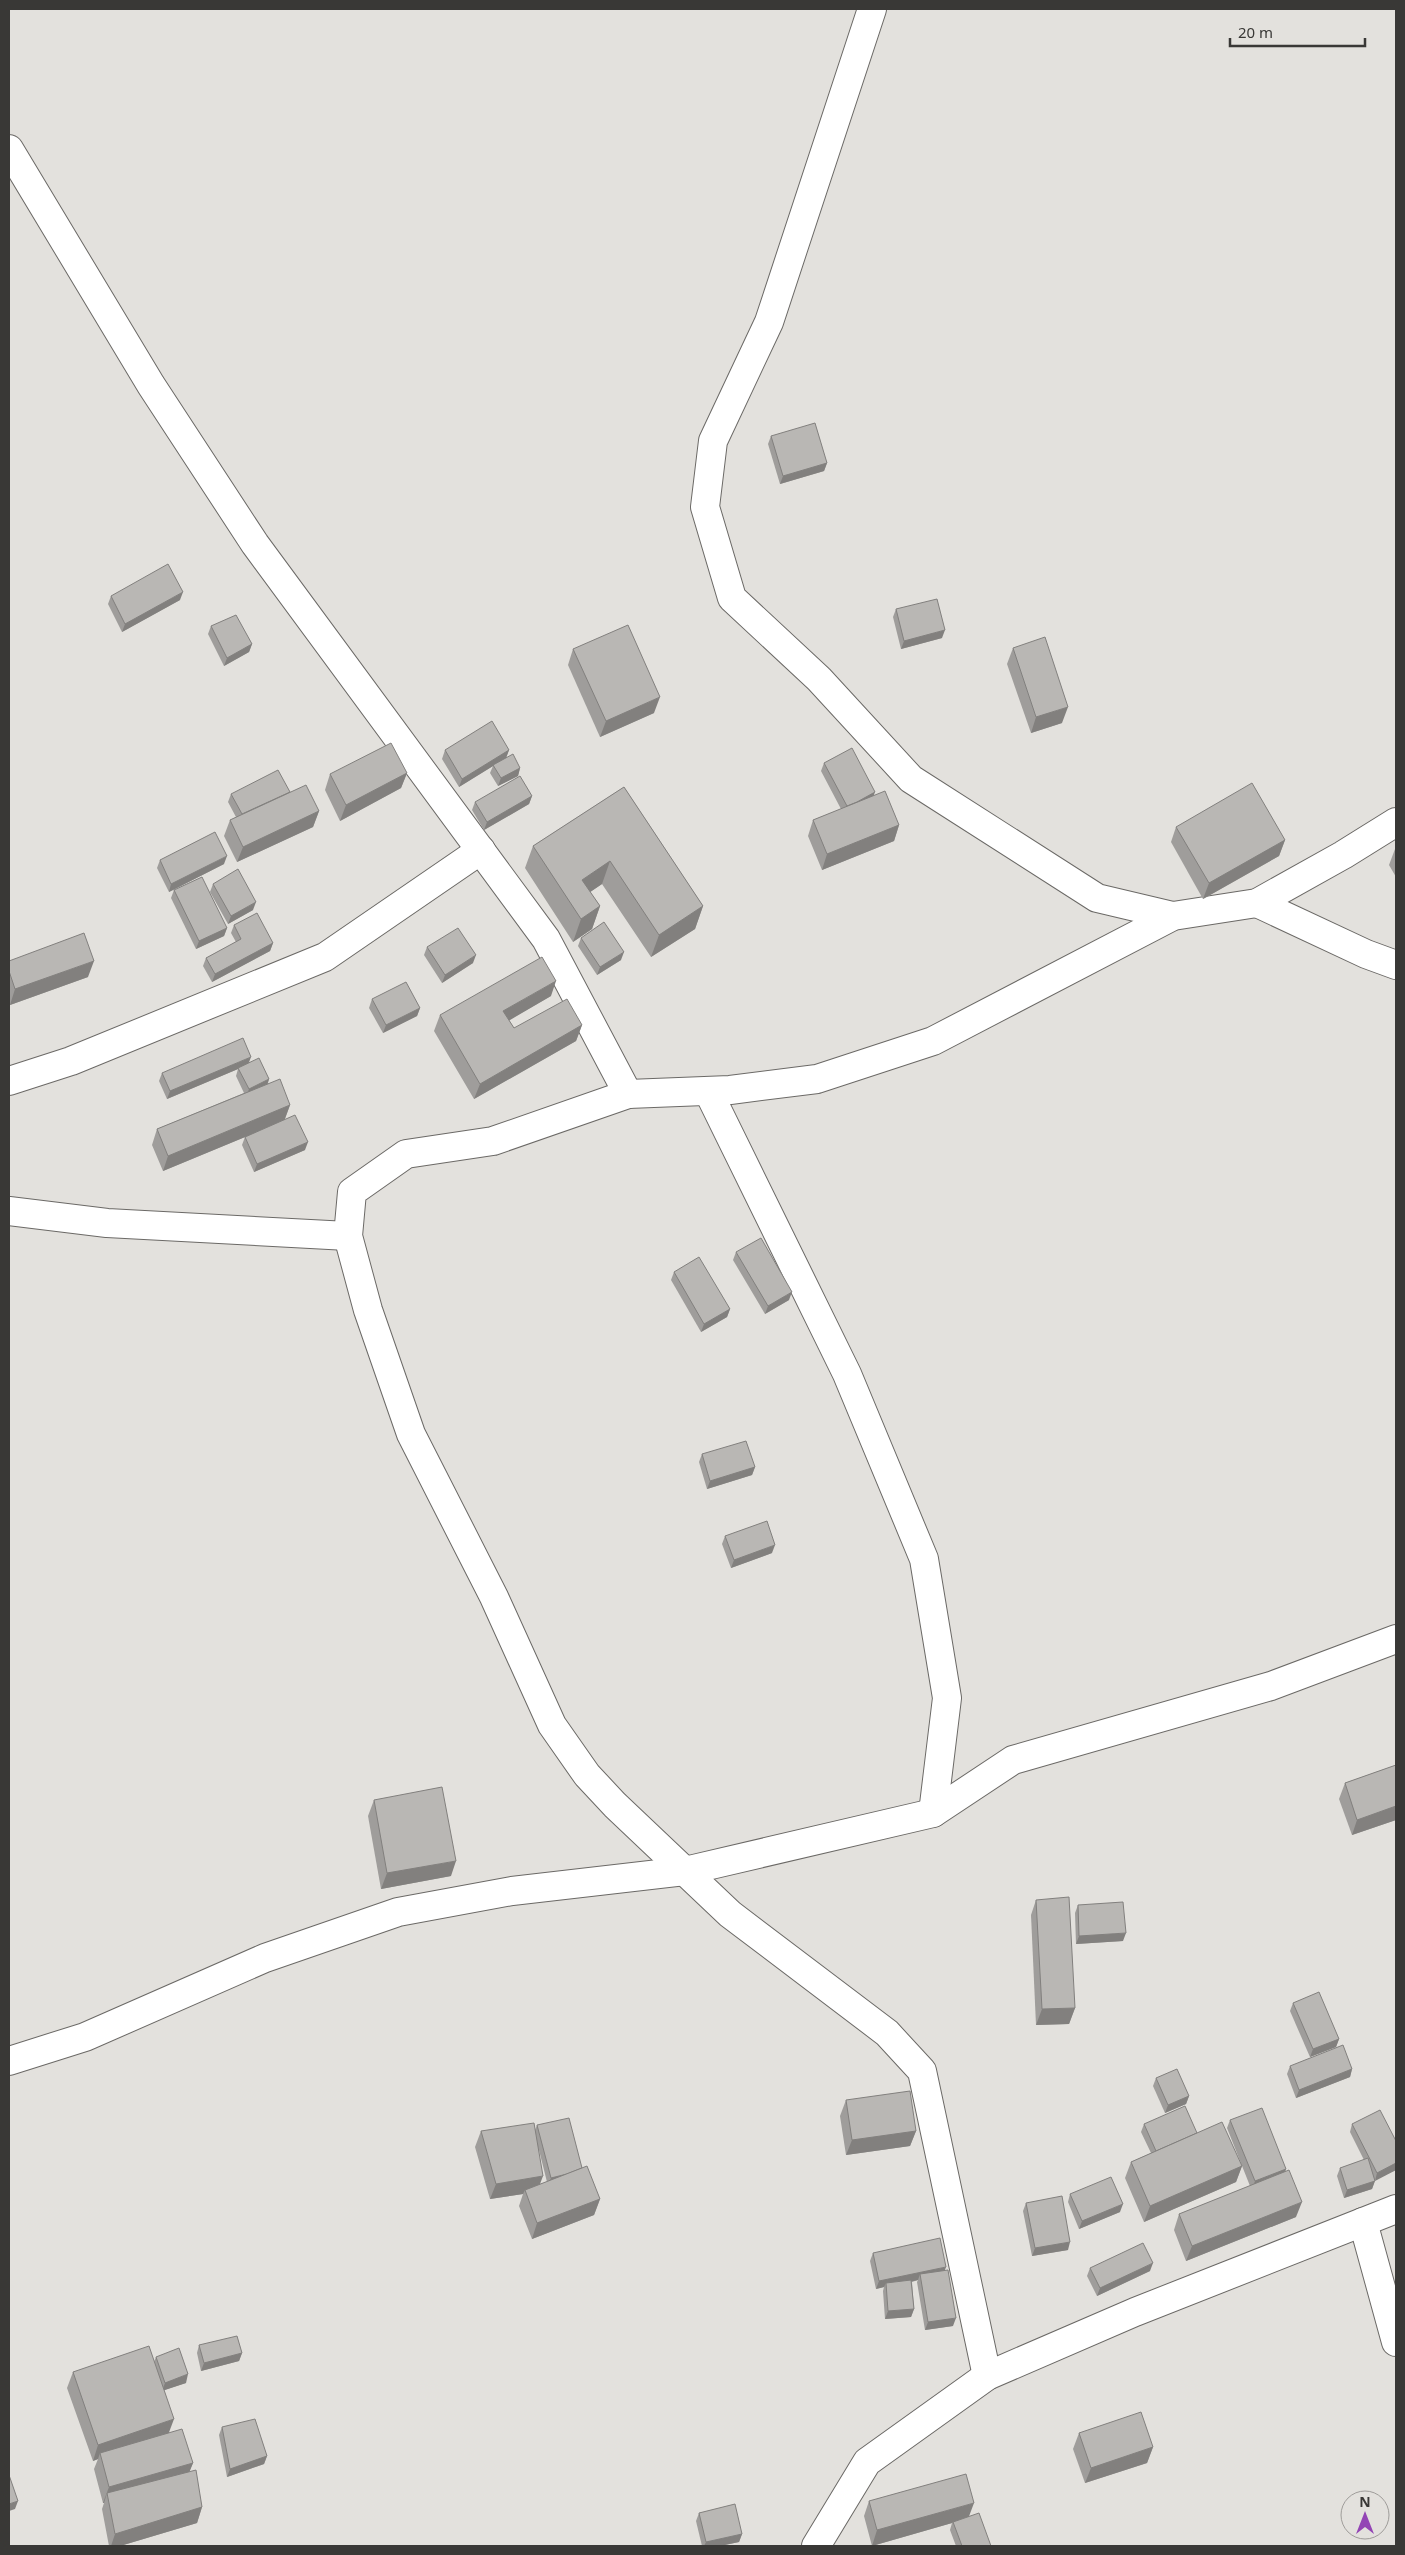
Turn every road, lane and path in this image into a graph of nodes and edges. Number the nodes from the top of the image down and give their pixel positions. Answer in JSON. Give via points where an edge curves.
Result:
{"nodes":[{"id":1,"x":872,"y":9,"type":"edge"},
{"id":2,"x":9,"y":149,"type":"edge"},
{"id":3,"x":1396,"y":822,"type":"edge"},
{"id":4,"x":481,"y":850,"type":"junction"},
{"id":5,"x":1258,"y":903,"type":"junction"},
{"id":6,"x":1173,"y":916,"type":"junction"},
{"id":7,"x":1396,"y":965,"type":"edge"},
{"id":8,"x":9,"y":1081,"type":"edge"},
{"id":9,"x":708,"y":1091,"type":"junction"},
{"id":10,"x":628,"y":1094,"type":"junction"},
{"id":11,"x":9,"y":1212,"type":"edge"},
{"id":12,"x":348,"y":1236,"type":"junction"},
{"id":13,"x":1396,"y":1639,"type":"edge"},
{"id":14,"x":933,"y":1813,"type":"junction"},
{"id":15,"x":685,"y":1871,"type":"junction"},
{"id":16,"x":9,"y":2061,"type":"edge"},
{"id":17,"x":1396,"y":2209,"type":"edge"},
{"id":18,"x":1364,"y":2222,"type":"junction"},
{"id":19,"x":1396,"y":2342,"type":"edge"},
{"id":20,"x":986,"y":2376,"type":"junction"},
{"id":21,"x":816,"y":2546,"type":"edge"}],
"edges":[{"from":1,"to":6,"type":"street","via":[[769,322],[713,441],[704,506],[732,598],[819,679],[912,779],[1097,898]]},
{"from":2,"to":4,"type":"street","via":[[151,385],[255,544]]},
{"from":3,"to":5,"type":"street"},
{"from":4,"to":8,"type":"street","via":[[325,957],[71,1061]]},
{"from":4,"to":10,"type":"street","via":[[546,939]]},
{"from":5,"to":6,"type":"street"},
{"from":5,"to":7,"type":"street"},
{"from":6,"to":9,"type":"street","via":[[933,1041],[817,1078]]},
{"from":9,"to":10,"type":"street"},
{"from":9,"to":14,"type":"street","via":[[847,1374],[924,1559],[947,1698]]},
{"from":10,"to":12,"type":"street","via":[[493,1141],[406,1154],[352,1192]]},
{"from":11,"to":12,"type":"street","via":[[107,1223]]},
{"from":12,"to":15,"type":"street","via":[[368,1310],[411,1434],[494,1598],[552,1725],[588,1775],[615,1805]]},
{"from":13,"to":14,"type":"street","via":[[1271,1686],[1013,1760]]},
{"from":14,"to":15,"type":"street"},
{"from":15,"to":16,"type":"street","via":[[512,1891],[398,1912],[265,1958],[85,2037]]},
{"from":15,"to":20,"type":"street","via":[[730,1914],[887,2033],[922,2071]]},
{"from":17,"to":18,"type":"street"},
{"from":18,"to":19,"type":"street"},
{"from":18,"to":20,"type":"street","via":[[1135,2312]]},
{"from":20,"to":21,"type":"street","via":[[866,2462]]}]}
